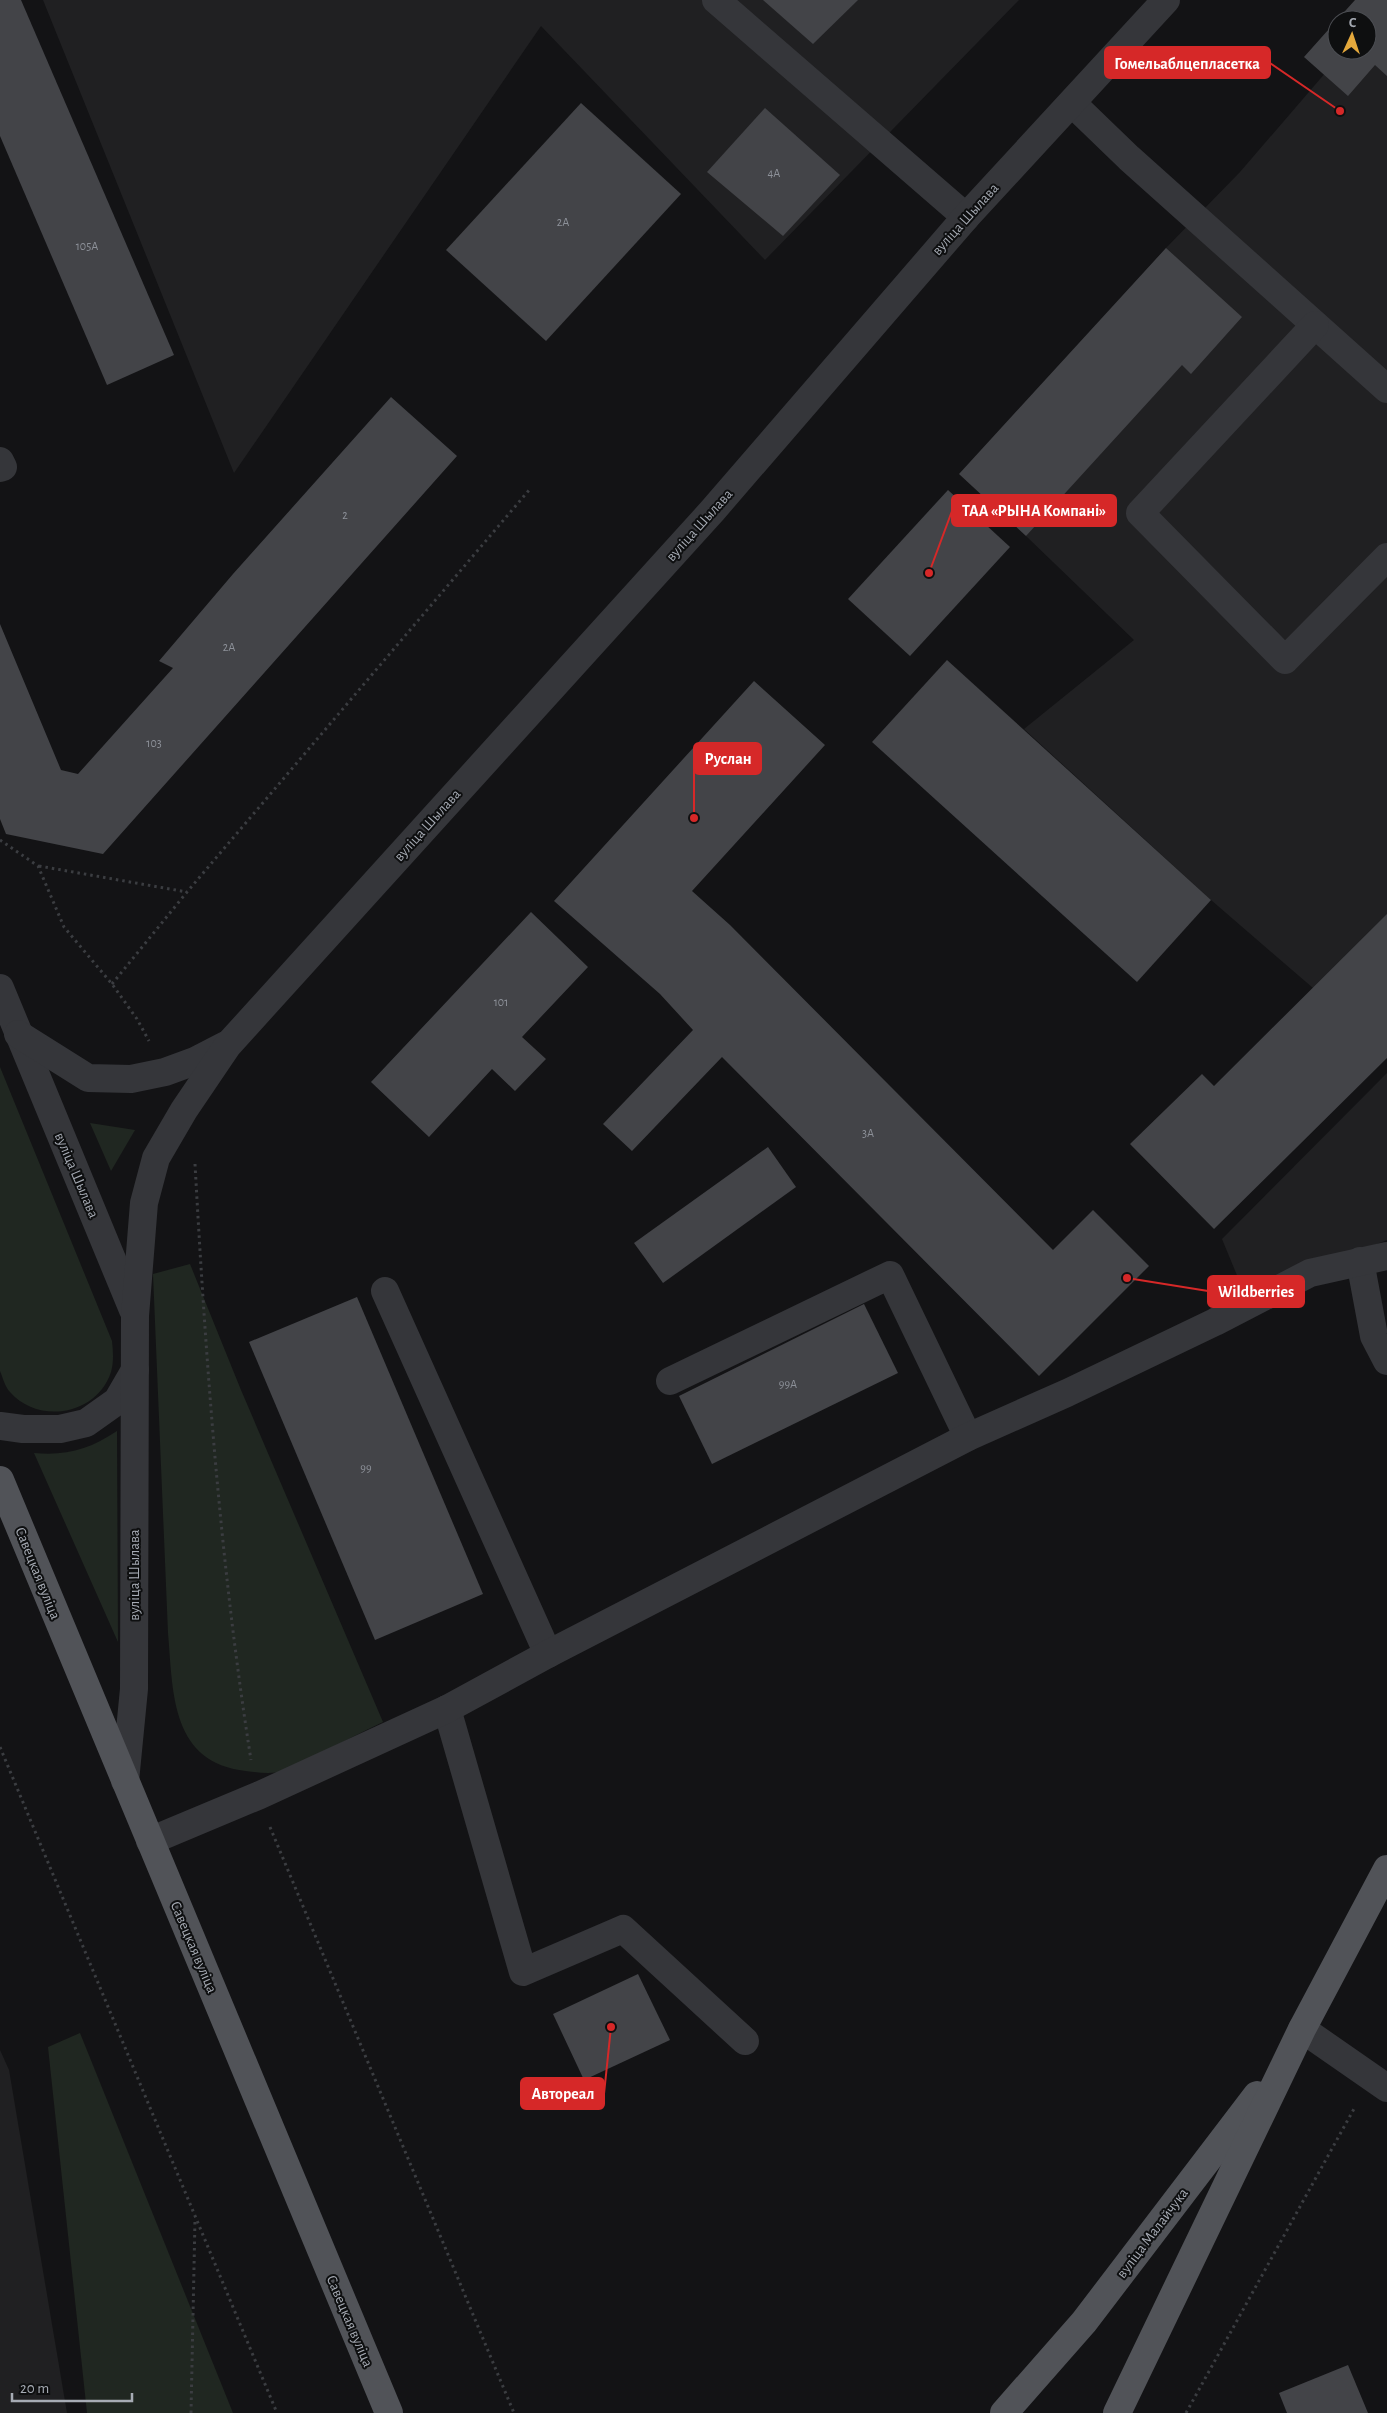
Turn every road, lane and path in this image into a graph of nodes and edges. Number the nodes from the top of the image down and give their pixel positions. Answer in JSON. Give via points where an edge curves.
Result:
{"nodes":[{"id":1,"x":716,"y":0,"type":"edge"},
{"id":2,"x":1166,"y":0,"type":"edge"},
{"id":3,"x":1072,"y":103,"type":"junction"},
{"id":4,"x":966,"y":217,"type":"junction"},
{"id":5,"x":1315,"y":325,"type":"junction"},
{"id":6,"x":1387,"y":389,"type":"edge"},
{"id":7,"x":0,"y":460,"type":"edge"},
{"id":8,"x":0,"y":468,"type":"edge"},
{"id":9,"x":530,"y":489,"type":"dead end"},
{"id":10,"x":1387,"y":557,"type":"edge"},
{"id":11,"x":0,"y":840,"type":"edge"},
{"id":12,"x":38,"y":866,"type":"junction"},
{"id":13,"x":187,"y":892,"type":"junction"},
{"id":14,"x":112,"y":984,"type":"junction"},
{"id":15,"x":0,"y":988,"type":"edge"},
{"id":16,"x":18,"y":1034,"type":"junction"},
{"id":17,"x":150,"y":1043,"type":"dead end"},
{"id":18,"x":228,"y":1045,"type":"junction"},
{"id":19,"x":194,"y":1158,"type":"dead end"},
{"id":20,"x":1387,"y":1256,"type":"edge"},
{"id":21,"x":1360,"y":1261,"type":"junction"},
{"id":22,"x":385,"y":1291,"type":"dead end"},
{"id":23,"x":136,"y":1316,"type":"junction"},
{"id":24,"x":1387,"y":1361,"type":"edge"},
{"id":25,"x":136,"y":1368,"type":"junction"},
{"id":26,"x":670,"y":1381,"type":"dead end"},
{"id":27,"x":0,"y":1426,"type":"edge"},
{"id":28,"x":968,"y":1437,"type":"junction"},
{"id":29,"x":0,"y":1480,"type":"edge"},
{"id":30,"x":548,"y":1654,"type":"junction"},
{"id":31,"x":447,"y":1709,"type":"junction"},
{"id":32,"x":0,"y":1748,"type":"edge"},
{"id":33,"x":252,"y":1763,"type":"dead end"},
{"id":34,"x":125,"y":1781,"type":"junction"},
{"id":35,"x":270,"y":1826,"type":"dead end"},
{"id":36,"x":150,"y":1842,"type":"junction"},
{"id":37,"x":1387,"y":1869,"type":"edge"},
{"id":38,"x":1298,"y":2039,"type":"junction"},
{"id":39,"x":745,"y":2040,"type":"dead end"},
{"id":40,"x":1379,"y":2083,"type":"edge"},
{"id":41,"x":195,"y":2216,"type":"junction"},
{"id":42,"x":191,"y":2413,"type":"edge"},
{"id":43,"x":277,"y":2413,"type":"edge"},
{"id":44,"x":388,"y":2413,"type":"edge"},
{"id":45,"x":514,"y":2413,"type":"edge"},
{"id":46,"x":1004,"y":2413,"type":"edge"},
{"id":47,"x":1117,"y":2413,"type":"edge"},
{"id":48,"x":1186,"y":2413,"type":"edge"}],
"edges":[{"from":1,"to":4,"type":"street"},
{"from":2,"to":3,"type":"street","name":"вуліца Шылава"},
{"from":3,"to":4,"type":"street","name":"вуліца Шылава"},
{"from":3,"to":5,"type":"street"},
{"from":4,"to":18,"type":"street","name":"вуліца Шылава","via":[[713,510]]},
{"from":5,"to":6,"type":"street"},
{"from":5,"to":10,"type":"street","via":[[1140,513],[1285,660]]},
{"from":7,"to":8,"type":"street","via":[[3,467]]},
{"from":9,"to":13,"type":"path"},
{"from":11,"to":12,"type":"path"},
{"from":12,"to":13,"type":"path"},
{"from":12,"to":14,"type":"path","via":[[64,927]]},
{"from":13,"to":14,"type":"path"},
{"from":14,"to":17,"type":"path"},
{"from":15,"to":16,"type":"street","name":"вуліца Шылава"},
{"from":16,"to":18,"type":"street","name":"вуліца Шылава","via":[[88,1078],[131,1079],[166,1072]]},
{"from":16,"to":23,"type":"street","name":"вуліца Шылава"},
{"from":18,"to":23,"type":"street","name":"вуліца Шылава","via":[[156,1158],[144,1203]]},
{"from":19,"to":33,"type":"path","via":[[205,1346],[230,1611]]},
{"from":20,"to":21,"type":"street"},
{"from":21,"to":24,"type":"street","via":[[1374,1336]]},
{"from":21,"to":28,"type":"street","via":[[1310,1273],[1084,1385]]},
{"from":22,"to":30,"type":"street"},
{"from":23,"to":25,"type":"street","name":"вуліца Шылава"},
{"from":25,"to":27,"type":"street","name":"вуліца Шылава","via":[[117,1401],[86,1423],[60,1429]]},
{"from":25,"to":34,"type":"street","name":"вуліца Шылава","via":[[134,1689]]},
{"from":26,"to":28,"type":"street","via":[[890,1276]]},
{"from":28,"to":30,"type":"street"},
{"from":29,"to":34,"type":"main road","name":"Савецкая вуліца"},
{"from":30,"to":31,"type":"street"},
{"from":31,"to":36,"type":"street"},
{"from":31,"to":39,"type":"street","via":[[523,1972],[623,1929]]},
{"from":32,"to":41,"type":"path"},
{"from":34,"to":36,"type":"main road","name":"Савецкая вуліца"},
{"from":35,"to":45,"type":"path"},
{"from":36,"to":44,"type":"main road","name":"Савецкая вуліца"},
{"from":37,"to":38,"type":"main road","name":"вуліца Малайчука"},
{"from":38,"to":40,"type":"street"},
{"from":38,"to":46,"type":"main road","name":"вуліца Малайчука","via":[[1084,2322]]},
{"from":38,"to":47,"type":"main road","name":"вуліца Малайчука"},
{"from":40,"to":48,"type":"path"},
{"from":41,"to":42,"type":"path"},
{"from":41,"to":43,"type":"path"}]}
